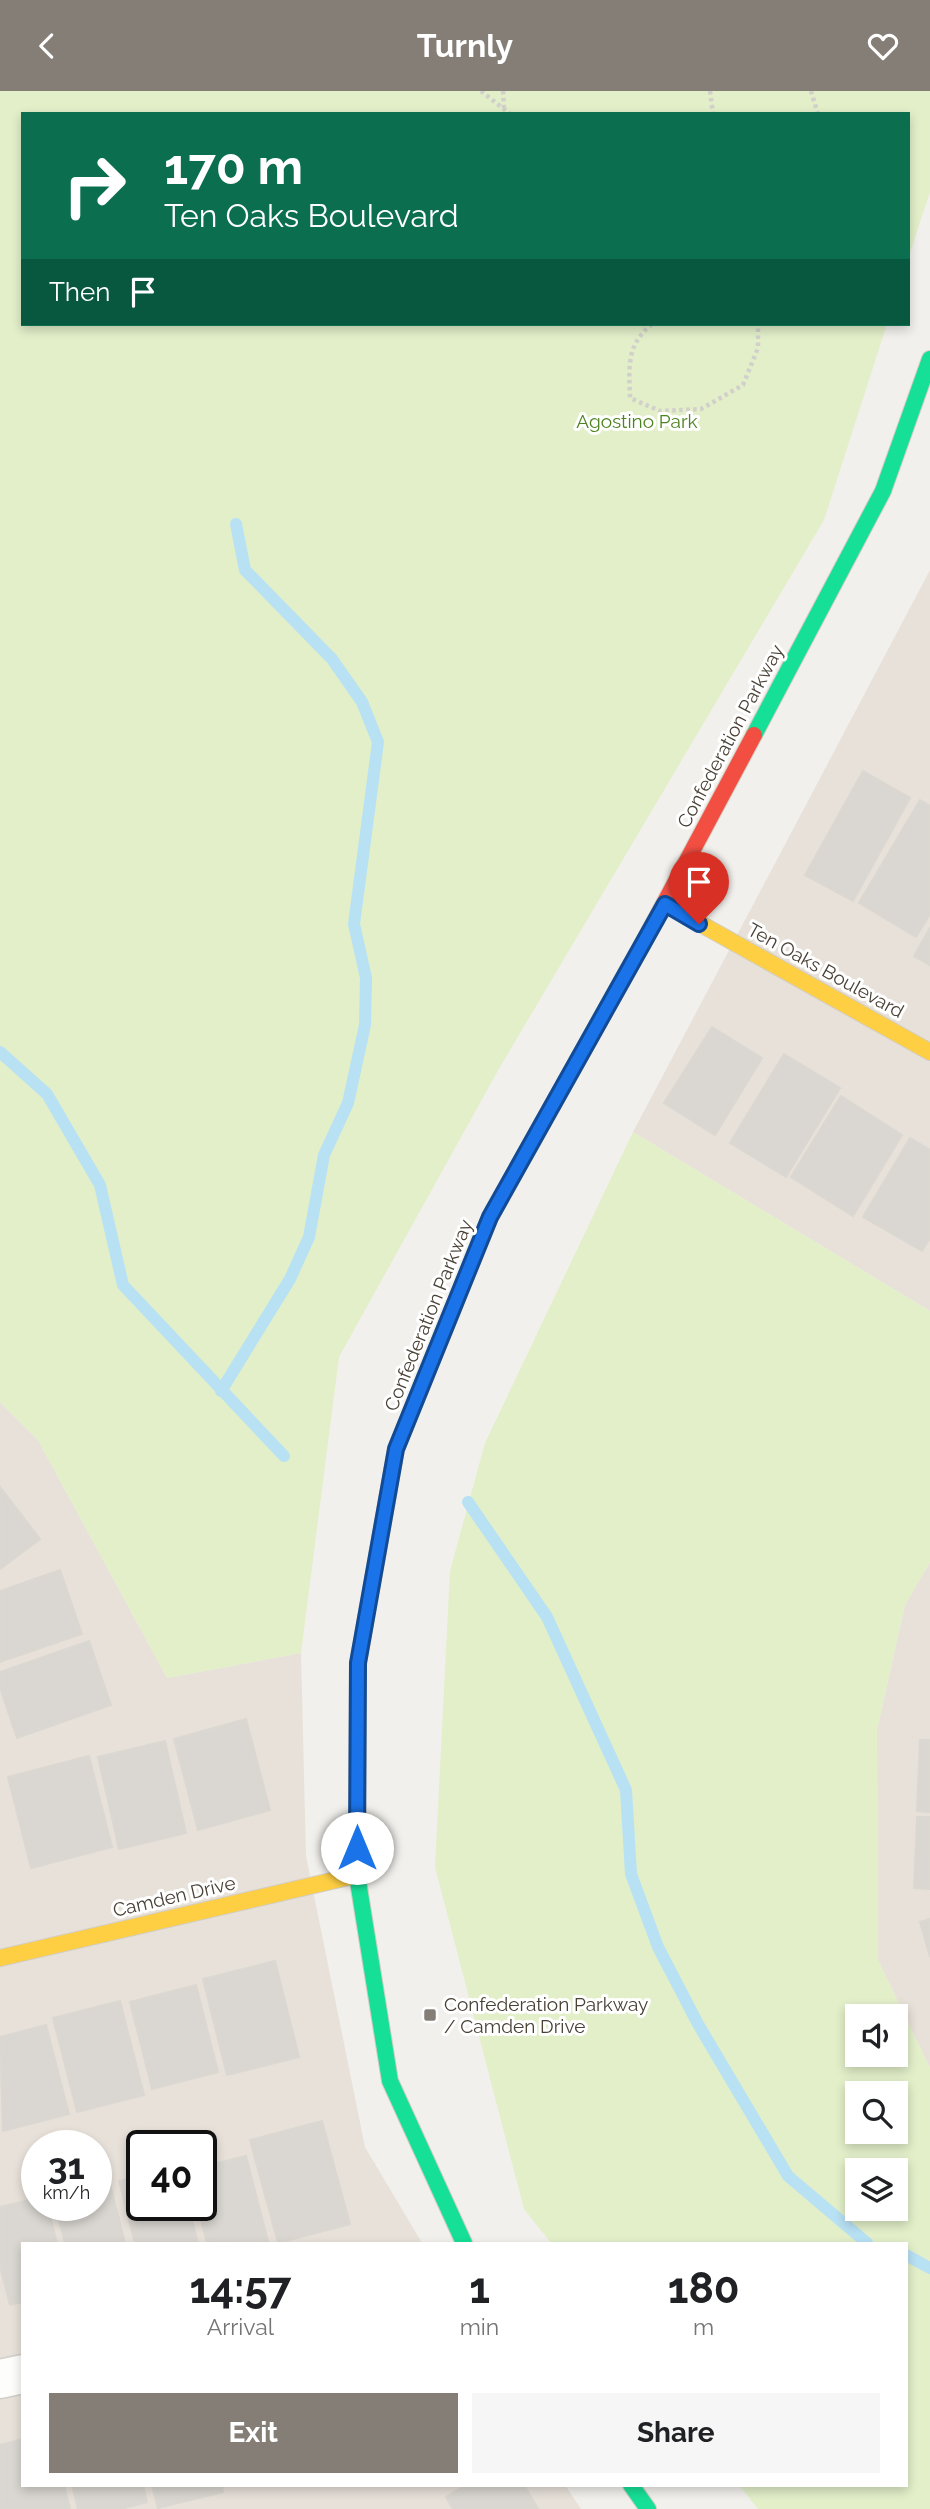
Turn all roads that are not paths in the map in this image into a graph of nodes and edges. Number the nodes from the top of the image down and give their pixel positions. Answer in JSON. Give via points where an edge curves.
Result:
{"nodes":[{"id":1,"x":930,"y":359,"type":"edge"},
{"id":2,"x":665,"y":904,"type":"junction"},
{"id":3,"x":930,"y":1052,"type":"edge"},
{"id":4,"x":357,"y":1875,"type":"junction"},
{"id":5,"x":0,"y":1958,"type":"edge"},
{"id":6,"x":464,"y":2242,"type":"edge"},
{"id":7,"x":21,"y":2374,"type":"edge"},
{"id":8,"x":0,"y":2379,"type":"edge"},
{"id":9,"x":632,"y":2487,"type":"edge"},
{"id":10,"x":648,"y":2509,"type":"edge"}],
"edges":[{"from":1,"to":2,"type":"street","name":"Confederation Parkway","via":[[883,491]]},
{"from":2,"to":3,"type":"street","name":"Ten Oaks Boulevard"},
{"from":2,"to":4,"type":"street","name":"Confederation Parkway","via":[[490,1217],[396,1449],[358,1663]]},
{"from":4,"to":5,"type":"street","name":"Camden Drive"},
{"from":4,"to":6,"type":"street","name":"Confederation Parkway","via":[[390,2081]]},
{"from":7,"to":8,"type":"street"},
{"from":9,"to":10,"type":"street"}]}
